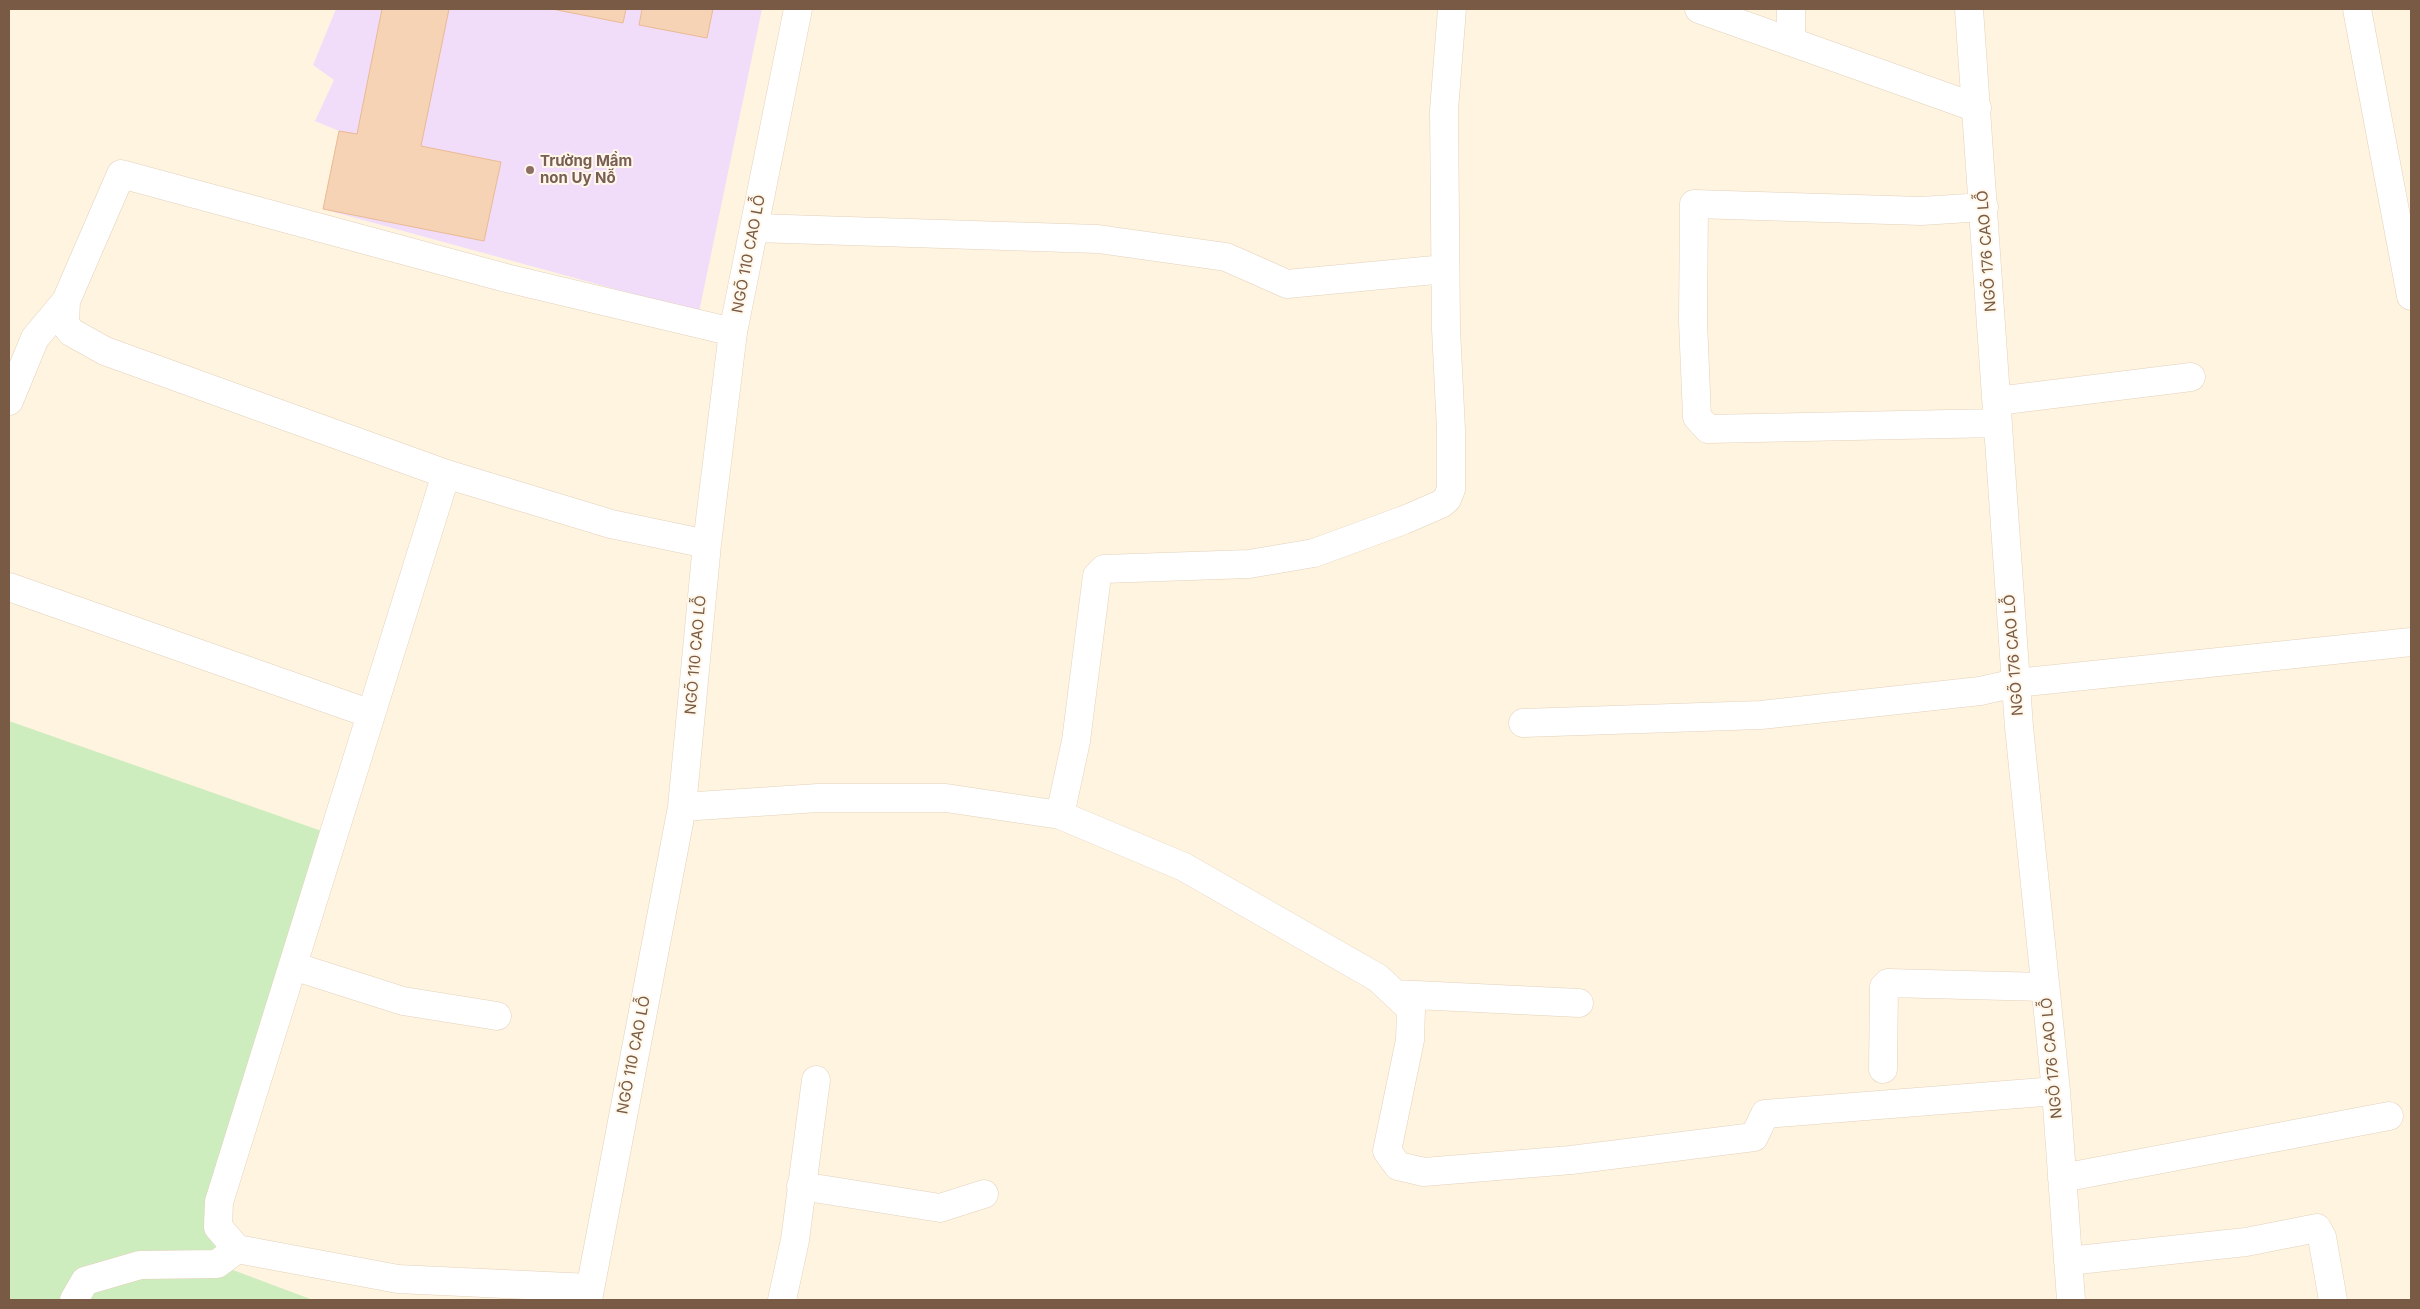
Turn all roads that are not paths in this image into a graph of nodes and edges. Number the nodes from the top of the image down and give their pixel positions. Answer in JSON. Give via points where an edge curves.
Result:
{"nodes":[{"id":1,"x":798,"y":9,"type":"edge"},
{"id":2,"x":1452,"y":9,"type":"edge"},
{"id":3,"x":1699,"y":9,"type":"edge"},
{"id":4,"x":1791,"y":9,"type":"edge"},
{"id":5,"x":1969,"y":9,"type":"edge"},
{"id":6,"x":2357,"y":9,"type":"edge"},
{"id":7,"x":1791,"y":42,"type":"junction"},
{"id":8,"x":1977,"y":108,"type":"junction"},
{"id":9,"x":1984,"y":207,"type":"junction"},
{"id":10,"x":755,"y":228,"type":"junction"},
{"id":11,"x":1445,"y":269,"type":"junction"},
{"id":12,"x":2411,"y":296,"type":"edge"},
{"id":13,"x":66,"y":301,"type":"junction"},
{"id":14,"x":734,"y":332,"type":"junction"},
{"id":15,"x":2191,"y":377,"type":"dead end"},
{"id":16,"x":9,"y":400,"type":"edge"},
{"id":17,"x":1998,"y":412,"type":"junction"},
{"id":18,"x":446,"y":474,"type":"junction"},
{"id":19,"x":707,"y":544,"type":"junction"},
{"id":20,"x":9,"y":587,"type":"edge"},
{"id":21,"x":2411,"y":642,"type":"edge"},
{"id":22,"x":2016,"y":683,"type":"junction"},
{"id":23,"x":371,"y":714,"type":"junction"},
{"id":24,"x":1522,"y":723,"type":"dead end"},
{"id":25,"x":682,"y":807,"type":"junction"},
{"id":26,"x":1060,"y":815,"type":"junction"},
{"id":27,"x":293,"y":966,"type":"junction"},
{"id":28,"x":2046,"y":987,"type":"junction"},
{"id":29,"x":1395,"y":994,"type":"junction"},
{"id":30,"x":1579,"y":1003,"type":"dead end"},
{"id":31,"x":497,"y":1016,"type":"dead end"},
{"id":32,"x":1883,"y":1069,"type":"dead end"},
{"id":33,"x":816,"y":1080,"type":"dead end"},
{"id":34,"x":2056,"y":1091,"type":"junction"},
{"id":35,"x":2389,"y":1116,"type":"dead end"},
{"id":36,"x":2062,"y":1178,"type":"junction"},
{"id":37,"x":802,"y":1186,"type":"junction"},
{"id":38,"x":984,"y":1194,"type":"dead end"},
{"id":39,"x":237,"y":1249,"type":"junction"},
{"id":40,"x":2068,"y":1260,"type":"junction"},
{"id":41,"x":589,"y":1294,"type":"edge"},
{"id":42,"x":74,"y":1300,"type":"edge"},
{"id":43,"x":782,"y":1300,"type":"edge"},
{"id":44,"x":2072,"y":1300,"type":"edge"},
{"id":45,"x":2333,"y":1300,"type":"edge"}],
"edges":[{"from":1,"to":10,"type":"street","name":"NGÕ 110 CAO LỖ"},
{"from":2,"to":11,"type":"street","via":[[1444,110]]},
{"from":3,"to":7,"type":"street"},
{"from":4,"to":7,"type":"street"},
{"from":5,"to":8,"type":"street","name":"NGÕ 176 CAO LỖ"},
{"from":6,"to":12,"type":"street"},
{"from":7,"to":8,"type":"street"},
{"from":8,"to":9,"type":"street","name":"NGÕ 176 CAO LỖ"},
{"from":9,"to":17,"type":"street","name":"NGÕ 176 CAO LỖ"},
{"from":9,"to":17,"type":"street","via":[[1921,211],[1694,204],[1692,321],[1697,417],[1708,429]]},
{"from":10,"to":11,"type":"street","via":[[1098,239],[1226,257],[1287,284]]},
{"from":10,"to":14,"type":"street","name":"NGÕ 110 CAO LỖ"},
{"from":11,"to":26,"type":"street","via":[[1452,438],[1451,489],[1447,499],[1404,520],[1314,553],[1249,564],[1104,569],[1097,576],[1076,741]]},
{"from":13,"to":14,"type":"street","via":[[121,174],[506,278]]},
{"from":13,"to":16,"type":"street","via":[[35,338]]},
{"from":13,"to":18,"type":"street","via":[[65,324],[70,332],[105,351]]},
{"from":14,"to":19,"type":"street","name":"NGÕ 110 CAO LỖ"},
{"from":15,"to":17,"type":"street"},
{"from":17,"to":22,"type":"street","name":"NGÕ 176 CAO LỖ"},
{"from":18,"to":19,"type":"street","via":[[611,524]]},
{"from":18,"to":23,"type":"street"},
{"from":19,"to":25,"type":"street","name":"NGÕ 110 CAO LỖ"},
{"from":20,"to":23,"type":"street"},
{"from":21,"to":22,"type":"street"},
{"from":22,"to":24,"type":"street","via":[[1980,691],[1761,715]]},
{"from":22,"to":28,"type":"street","name":"NGÕ 176 CAO LỖ"},
{"from":23,"to":27,"type":"street"},
{"from":25,"to":26,"type":"street","via":[[818,798],[946,798]]},
{"from":25,"to":41,"type":"street","name":"NGÕ 110 CAO LỖ"},
{"from":26,"to":29,"type":"street","via":[[1184,867],[1378,978]]},
{"from":27,"to":31,"type":"street","via":[[404,1001]]},
{"from":27,"to":39,"type":"street","via":[[219,1202],[218,1227]]},
{"from":28,"to":32,"type":"street","via":[[1888,983],[1884,988]]},
{"from":28,"to":34,"type":"street","name":"NGÕ 176 CAO LỖ"},
{"from":29,"to":30,"type":"street"},
{"from":29,"to":34,"type":"street","via":[[1411,1009],[1410,1040],[1387,1151],[1398,1166],[1424,1172],[1571,1160],[1754,1137],[1765,1114]]},
{"from":33,"to":37,"type":"street"},
{"from":34,"to":36,"type":"street","name":"NGÕ 176 CAO LỖ"},
{"from":35,"to":36,"type":"street"},
{"from":36,"to":40,"type":"street","name":"NGÕ 176 CAO LỖ"},
{"from":37,"to":38,"type":"street","via":[[940,1208]]},
{"from":37,"to":43,"type":"street"},
{"from":39,"to":41,"type":"street","via":[[398,1279]]},
{"from":39,"to":42,"type":"street","via":[[217,1264],[140,1265],[85,1281]]},
{"from":40,"to":44,"type":"street","name":"NGÕ 176 CAO LỖ"},
{"from":40,"to":45,"type":"street","via":[[2246,1242],[2317,1228],[2322,1237]]}]}
